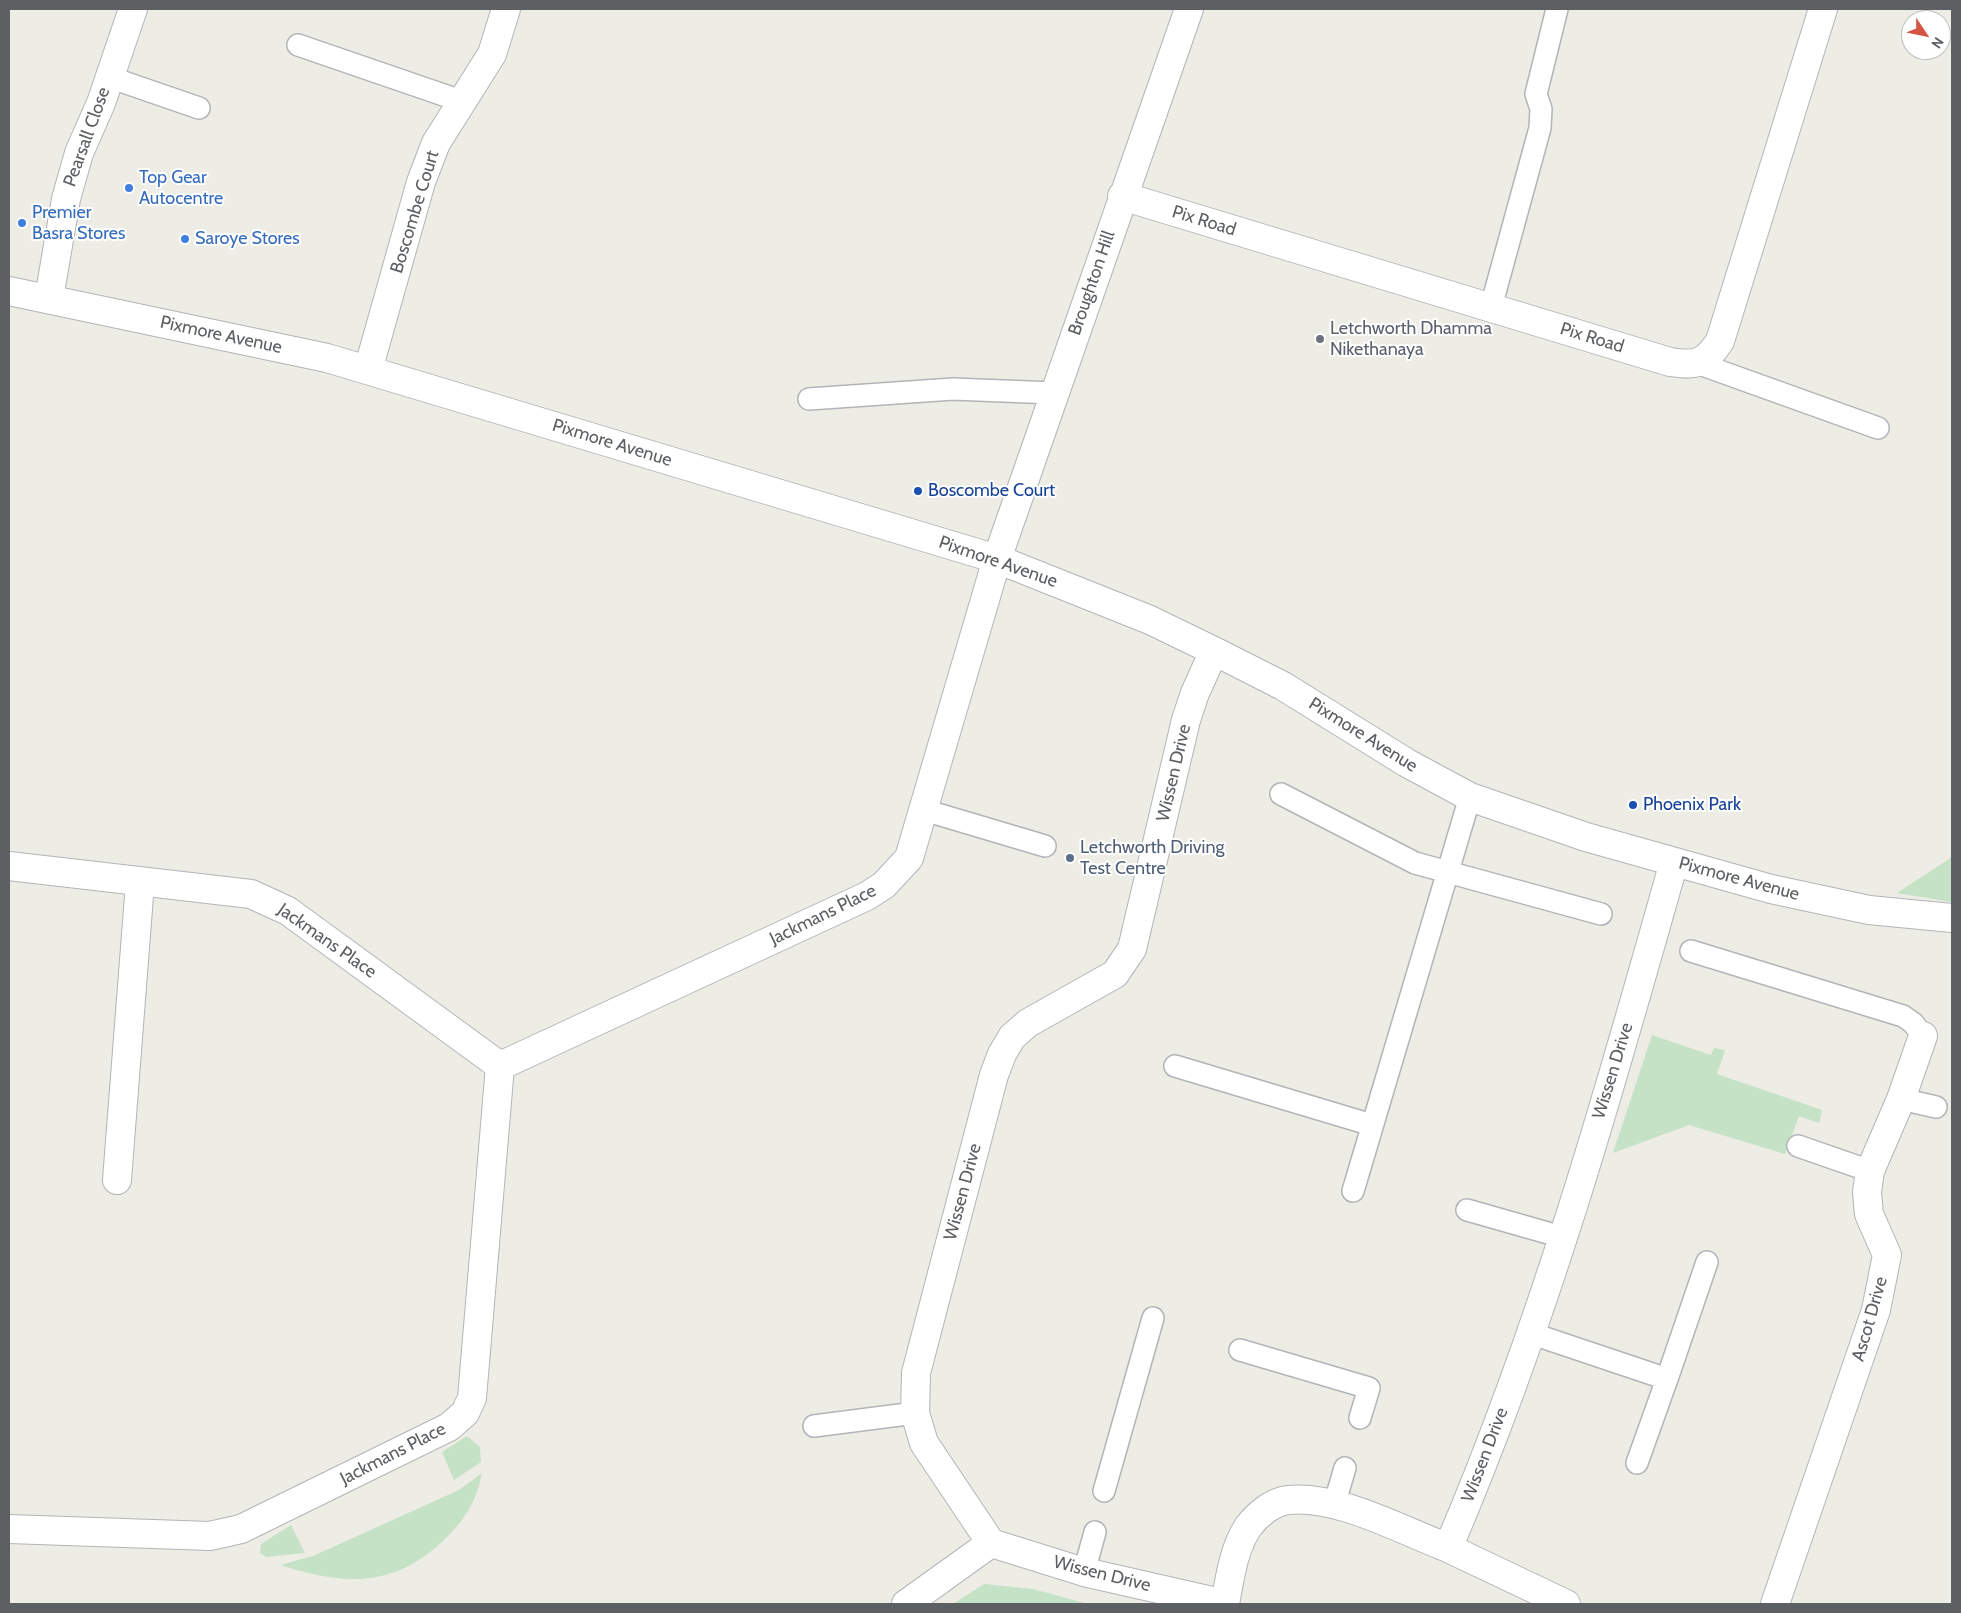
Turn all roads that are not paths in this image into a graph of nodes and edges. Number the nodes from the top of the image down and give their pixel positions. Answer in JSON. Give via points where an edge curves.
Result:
{"nodes":[{"id":1,"x":133,"y":9,"type":"edge"},
{"id":2,"x":506,"y":9,"type":"edge"},
{"id":3,"x":1189,"y":9,"type":"edge"},
{"id":4,"x":1556,"y":9,"type":"edge"},
{"id":5,"x":1823,"y":9,"type":"edge"},
{"id":6,"x":298,"y":45,"type":"dead end"},
{"id":7,"x":109,"y":78,"type":"junction"},
{"id":8,"x":461,"y":101,"type":"junction"},
{"id":9,"x":199,"y":108,"type":"dead end"},
{"id":10,"x":1122,"y":196,"type":"junction"},
{"id":11,"x":9,"y":291,"type":"edge"},
{"id":12,"x":49,"y":298,"type":"junction"},
{"id":13,"x":1491,"y":307,"type":"junction"},
{"id":14,"x":1697,"y":363,"type":"junction"},
{"id":15,"x":368,"y":370,"type":"junction"},
{"id":16,"x":1054,"y":393,"type":"junction"},
{"id":17,"x":809,"y":399,"type":"dead end"},
{"id":18,"x":1878,"y":428,"type":"dead end"},
{"id":19,"x":997,"y":559,"type":"junction"},
{"id":20,"x":1214,"y":651,"type":"junction"},
{"id":21,"x":1281,"y":794,"type":"dead end"},
{"id":22,"x":1470,"y":797,"type":"junction"},
{"id":23,"x":924,"y":810,"type":"junction"},
{"id":24,"x":1045,"y":846,"type":"dead end"},
{"id":25,"x":1674,"y":862,"type":"junction"},
{"id":26,"x":9,"y":866,"type":"edge"},
{"id":27,"x":1448,"y":872,"type":"junction"},
{"id":28,"x":140,"y":883,"type":"junction"},
{"id":29,"x":1601,"y":914,"type":"dead end"},
{"id":30,"x":1952,"y":918,"type":"edge"},
{"id":31,"x":1691,"y":951,"type":"dead end"},
{"id":32,"x":1923,"y":1036,"type":"joint"},
{"id":33,"x":500,"y":1066,"type":"junction"},
{"id":34,"x":1176,"y":1066,"type":"dead end"},
{"id":35,"x":1901,"y":1099,"type":"junction"},
{"id":36,"x":1936,"y":1107,"type":"dead end"},
{"id":37,"x":1372,"y":1125,"type":"junction"},
{"id":38,"x":1798,"y":1146,"type":"dead end"},
{"id":39,"x":1870,"y":1171,"type":"junction"},
{"id":40,"x":117,"y":1180,"type":"dead end"},
{"id":41,"x":1353,"y":1191,"type":"dead end"},
{"id":42,"x":1467,"y":1210,"type":"dead end"},
{"id":43,"x":1562,"y":1237,"type":"junction"},
{"id":44,"x":1707,"y":1262,"type":"dead end"},
{"id":45,"x":1153,"y":1318,"type":"dead end"},
{"id":46,"x":1530,"y":1332,"type":"junction"},
{"id":47,"x":1240,"y":1350,"type":"dead end"},
{"id":48,"x":1667,"y":1379,"type":"junction"},
{"id":49,"x":915,"y":1413,"type":"junction"},
{"id":50,"x":1360,"y":1418,"type":"dead end"},
{"id":51,"x":814,"y":1426,"type":"dead end"},
{"id":52,"x":1637,"y":1463,"type":"dead end"},
{"id":53,"x":1345,"y":1468,"type":"dead end"},
{"id":54,"x":1104,"y":1491,"type":"dead end"},
{"id":55,"x":1334,"y":1505,"type":"junction"},
{"id":56,"x":9,"y":1529,"type":"edge"},
{"id":57,"x":1095,"y":1532,"type":"dead end"},
{"id":58,"x":991,"y":1543,"type":"junction"},
{"id":59,"x":1448,"y":1548,"type":"junction"},
{"id":60,"x":1084,"y":1572,"type":"junction"},
{"id":61,"x":906,"y":1604,"type":"edge"},
{"id":62,"x":1225,"y":1604,"type":"edge"},
{"id":63,"x":1566,"y":1604,"type":"edge"},
{"id":64,"x":1775,"y":1604,"type":"edge"}],
"edges":[{"from":1,"to":7,"type":"street","name":"Pearsall Close"},
{"from":2,"to":8,"type":"street","name":"Boscombe Court","via":[[492,54]]},
{"from":3,"to":10,"type":"street","name":"Broughton Hill"},
{"from":4,"to":13,"type":"lane","via":[[1536,94],[1541,109],[1540,128]]},
{"from":5,"to":14,"type":"street","via":[[1720,342],[1709,357]]},
{"from":6,"to":8,"type":"lane"},
{"from":7,"to":9,"type":"lane"},
{"from":7,"to":12,"type":"street","name":"Pearsall Close","via":[[79,153],[66,199]]},
{"from":8,"to":15,"type":"street","name":"Boscombe Court","via":[[436,143],[421,182]]},
{"from":10,"to":13,"type":"street","name":"Pix Road"},
{"from":10,"to":16,"type":"street","name":"Broughton Hill"},
{"from":11,"to":12,"type":"street","name":"Pixmore Avenue"},
{"from":12,"to":15,"type":"street","name":"Pixmore Avenue","via":[[327,358]]},
{"from":13,"to":14,"type":"street","name":"Pix Road","via":[[1670,362]]},
{"from":14,"to":18,"type":"lane"},
{"from":15,"to":19,"type":"street","name":"Pixmore Avenue"},
{"from":16,"to":17,"type":"lane","via":[[953,389]]},
{"from":16,"to":19,"type":"street","name":"Broughton Hill"},
{"from":19,"to":20,"type":"street","name":"Pixmore Avenue","via":[[1150,620]]},
{"from":19,"to":23,"type":"street","name":"Jackmans Place"},
{"from":20,"to":22,"type":"street","name":"Pixmore Avenue","via":[[1282,686],[1407,763]]},
{"from":20,"to":49,"type":"street","name":"Wissen Drive","via":[[1186,720],[1132,949],[1115,974],[1028,1023],[1012,1037],[1002,1054],[916,1373]]},
{"from":21,"to":27,"type":"lane","via":[[1415,863]]},
{"from":22,"to":25,"type":"street","name":"Pixmore Avenue","via":[[1586,837]]},
{"from":22,"to":27,"type":"lane"},
{"from":23,"to":24,"type":"lane"},
{"from":23,"to":33,"type":"street","name":"Jackmans Place","via":[[909,858],[884,886]]},
{"from":25,"to":30,"type":"street","name":"Pixmore Avenue","via":[[1771,889],[1868,910]]},
{"from":25,"to":43,"type":"street","name":"Wissen Drive"},
{"from":26,"to":28,"type":"street","name":"Jackmans Place"},
{"from":27,"to":29,"type":"lane"},
{"from":27,"to":37,"type":"lane"},
{"from":28,"to":33,"type":"street","name":"Jackmans Place","via":[[251,894],[265,899],[288,911]]},
{"from":28,"to":40,"type":"street"},
{"from":31,"to":32,"type":"lane","via":[[1903,1016],[1914,1023]]},
{"from":32,"to":35,"type":"street","name":"Ascot Drive"},
{"from":33,"to":56,"type":"street","name":"Jackmans Place","via":[[472,1398],[465,1413],[449,1427],[241,1529],[210,1536],[186,1536]]},
{"from":34,"to":37,"type":"lane"},
{"from":35,"to":36,"type":"lane"},
{"from":35,"to":39,"type":"street","name":"Ascot Drive"},
{"from":37,"to":41,"type":"lane"},
{"from":38,"to":39,"type":"lane"},
{"from":39,"to":64,"type":"street","name":"Ascot Drive","via":[[1867,1192],[1869,1214],[1887,1255],[1876,1310]]},
{"from":42,"to":43,"type":"lane"},
{"from":43,"to":46,"type":"street","name":"Wissen Drive"},
{"from":44,"to":48,"type":"lane"},
{"from":45,"to":54,"type":"lane"},
{"from":46,"to":48,"type":"lane"},
{"from":46,"to":59,"type":"street","name":"Wissen Drive","via":[[1473,1491]]},
{"from":47,"to":50,"type":"lane","via":[[1369,1388]]},
{"from":48,"to":52,"type":"lane"},
{"from":49,"to":51,"type":"lane"},
{"from":49,"to":58,"type":"street","name":"Wissen Drive","via":[[924,1443]]},
{"from":53,"to":55,"type":"lane"},
{"from":55,"to":59,"type":"street","name":"Wissen Drive"},
{"from":55,"to":62,"type":"street","name":"Wissen Drive","via":[[1287,1500],[1258,1515],[1234,1558]]},
{"from":57,"to":60,"type":"lane"},
{"from":58,"to":60,"type":"street","name":"Wissen Drive"},
{"from":58,"to":61,"type":"street"},
{"from":59,"to":63,"type":"street"},
{"from":60,"to":62,"type":"street","name":"Wissen Drive"}]}
